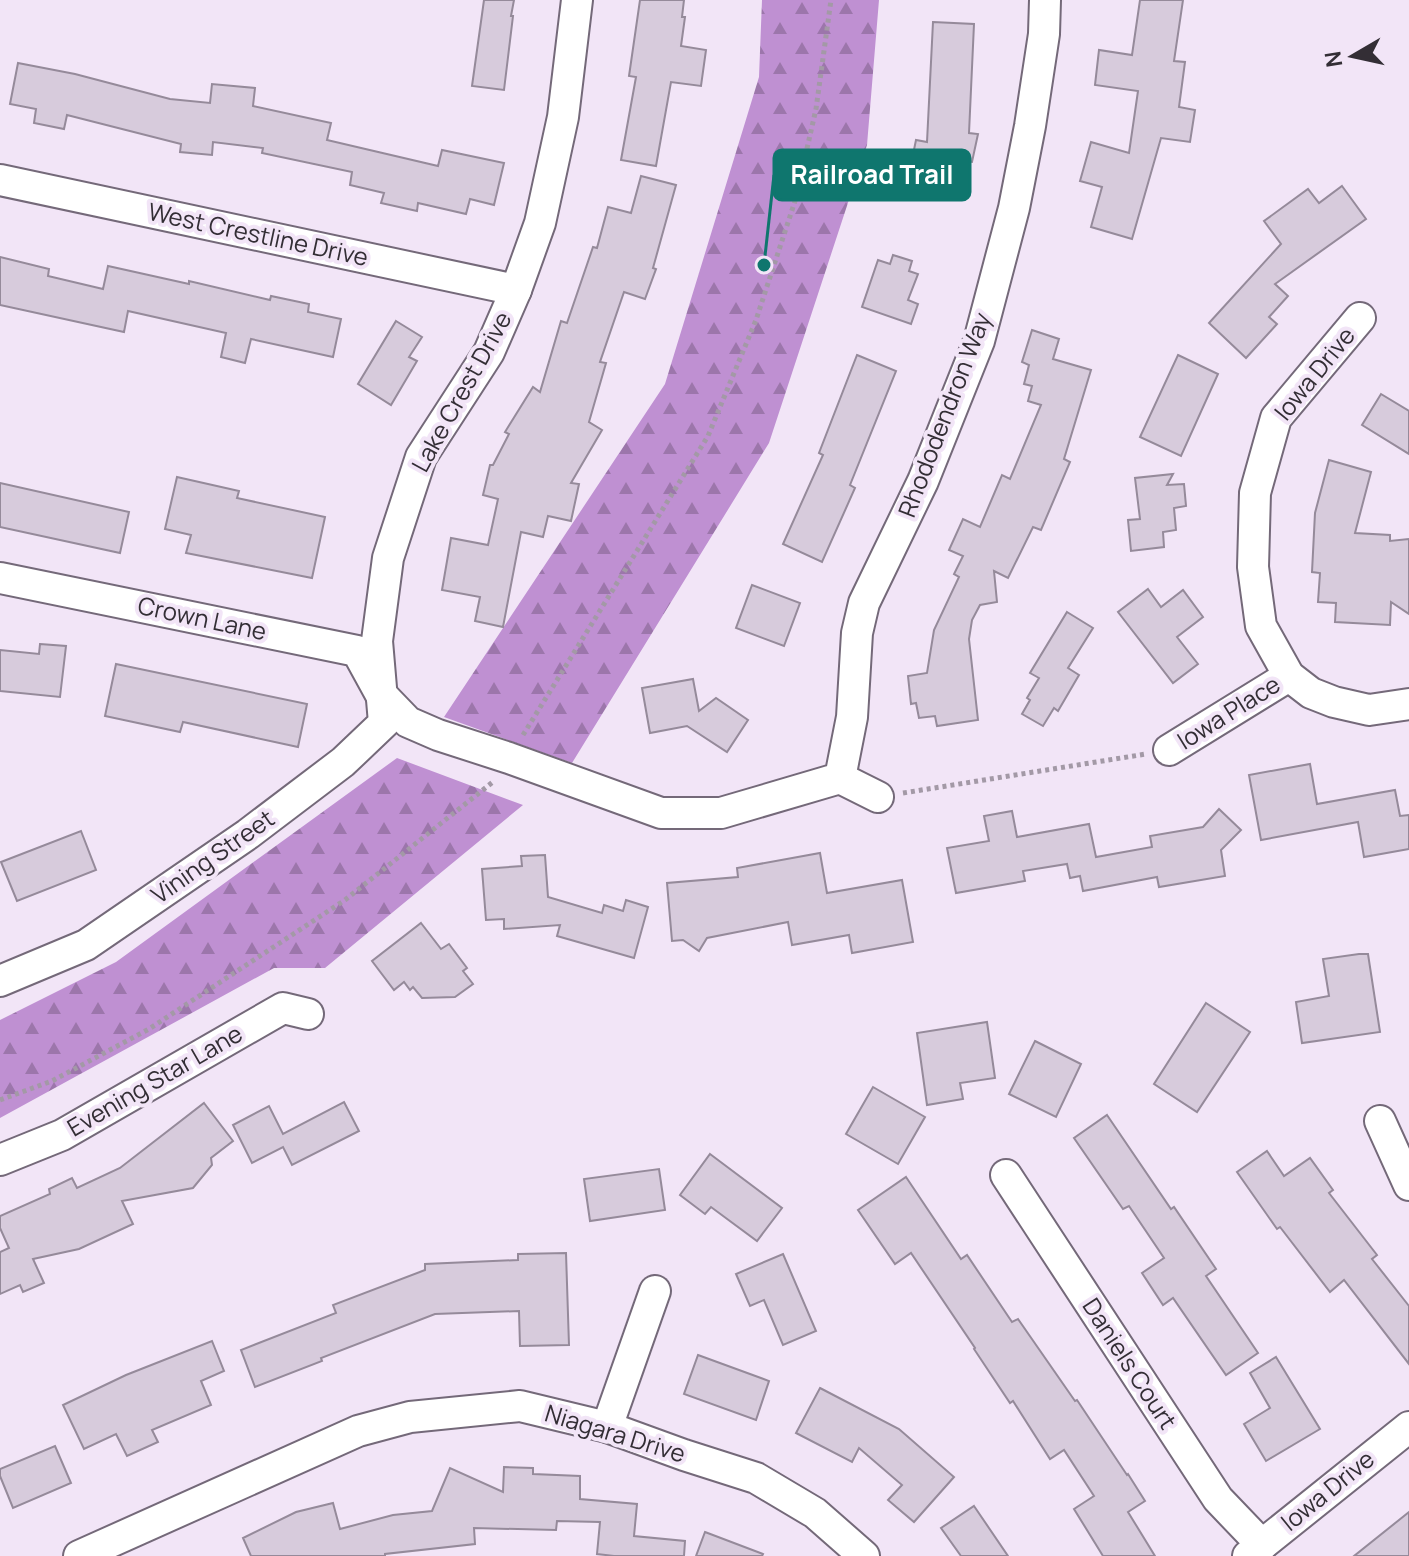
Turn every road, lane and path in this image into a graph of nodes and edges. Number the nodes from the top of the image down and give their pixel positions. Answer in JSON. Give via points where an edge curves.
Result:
{"nodes":[{"id":1,"x":577,"y":0,"type":"edge"},
{"id":2,"x":831,"y":0,"type":"edge"},
{"id":3,"x":1045,"y":0,"type":"edge"},
{"id":4,"x":0,"y":180,"type":"edge"},
{"id":5,"x":516,"y":290,"type":"junction"},
{"id":6,"x":1360,"y":318,"type":"dead end"},
{"id":7,"x":0,"y":578,"type":"edge"},
{"id":8,"x":1289,"y":676,"type":"junction"},
{"id":9,"x":380,"y":693,"type":"junction"},
{"id":10,"x":1409,"y":704,"type":"edge"},
{"id":11,"x":1169,"y":750,"type":"joint"},
{"id":12,"x":509,"y":758,"type":"junction"},
{"id":13,"x":840,"y":778,"type":"junction"},
{"id":14,"x":878,"y":797,"type":"joint"},
{"id":15,"x":1,"y":980,"type":"edge"},
{"id":16,"x":308,"y":1014,"type":"dead end"},
{"id":17,"x":0,"y":1100,"type":"edge"},
{"id":18,"x":1380,"y":1121,"type":"dead end"},
{"id":19,"x":0,"y":1160,"type":"edge"},
{"id":20,"x":1006,"y":1175,"type":"dead end"},
{"id":21,"x":1409,"y":1185,"type":"edge"},
{"id":22,"x":655,"y":1291,"type":"dead end"},
{"id":23,"x":607,"y":1427,"type":"junction"},
{"id":24,"x":1409,"y":1427,"type":"edge"},
{"id":25,"x":1255,"y":1550,"type":"edge"},
{"id":26,"x":79,"y":1556,"type":"edge"},
{"id":27,"x":864,"y":1556,"type":"edge"}],
"edges":[{"from":1,"to":5,"type":"street","name":"Lake Crest Drive","via":[[563,117],[540,223]]},
{"from":2,"to":12,"type":"path","via":[[816,109],[795,201],[756,320],[708,436]]},
{"from":3,"to":13,"type":"street","name":"Rhododendron Way","via":[[1030,126],[983,326],[923,481],[864,603]]},
{"from":4,"to":5,"type":"street","name":"West Crestline Drive"},
{"from":5,"to":9,"type":"street","name":"Lake Crest Drive","via":[[489,352],[421,457],[388,558],[377,641]]},
{"from":6,"to":8,"type":"street","name":"Iowa Drive","via":[[1276,418],[1255,493],[1253,567],[1261,626]]},
{"from":7,"to":9,"type":"street","name":"Crown Lane","via":[[357,651]]},
{"from":8,"to":10,"type":"street","name":"Iowa Drive","via":[[1311,693],[1369,710]]},
{"from":8,"to":11,"type":"street","name":"Iowa Place"},
{"from":9,"to":12,"type":"street","via":[[408,722]]},
{"from":9,"to":15,"type":"street","name":"Vining Street","via":[[384,723],[343,762],[248,834],[86,945]]},
{"from":11,"to":14,"type":"path"},
{"from":12,"to":13,"type":"street","via":[[661,813],[721,813]]},
{"from":12,"to":17,"type":"path","via":[[493,783],[345,900],[149,1029],[52,1081]]},
{"from":13,"to":14,"type":"street"},
{"from":16,"to":19,"type":"street","name":"Evening Star Lane","via":[[283,1008],[62,1135]]},
{"from":18,"to":21,"type":"street"},
{"from":20,"to":25,"type":"street","name":"Daniels Court"},
{"from":22,"to":23,"type":"street"},
{"from":23,"to":26,"type":"street","name":"Niagara Drive","via":[[520,1406],[410,1417],[358,1431]]},
{"from":23,"to":27,"type":"street","name":"Niagara Drive","via":[[756,1478],[815,1513]]},
{"from":24,"to":25,"type":"street","name":"Iowa Drive"}]}
